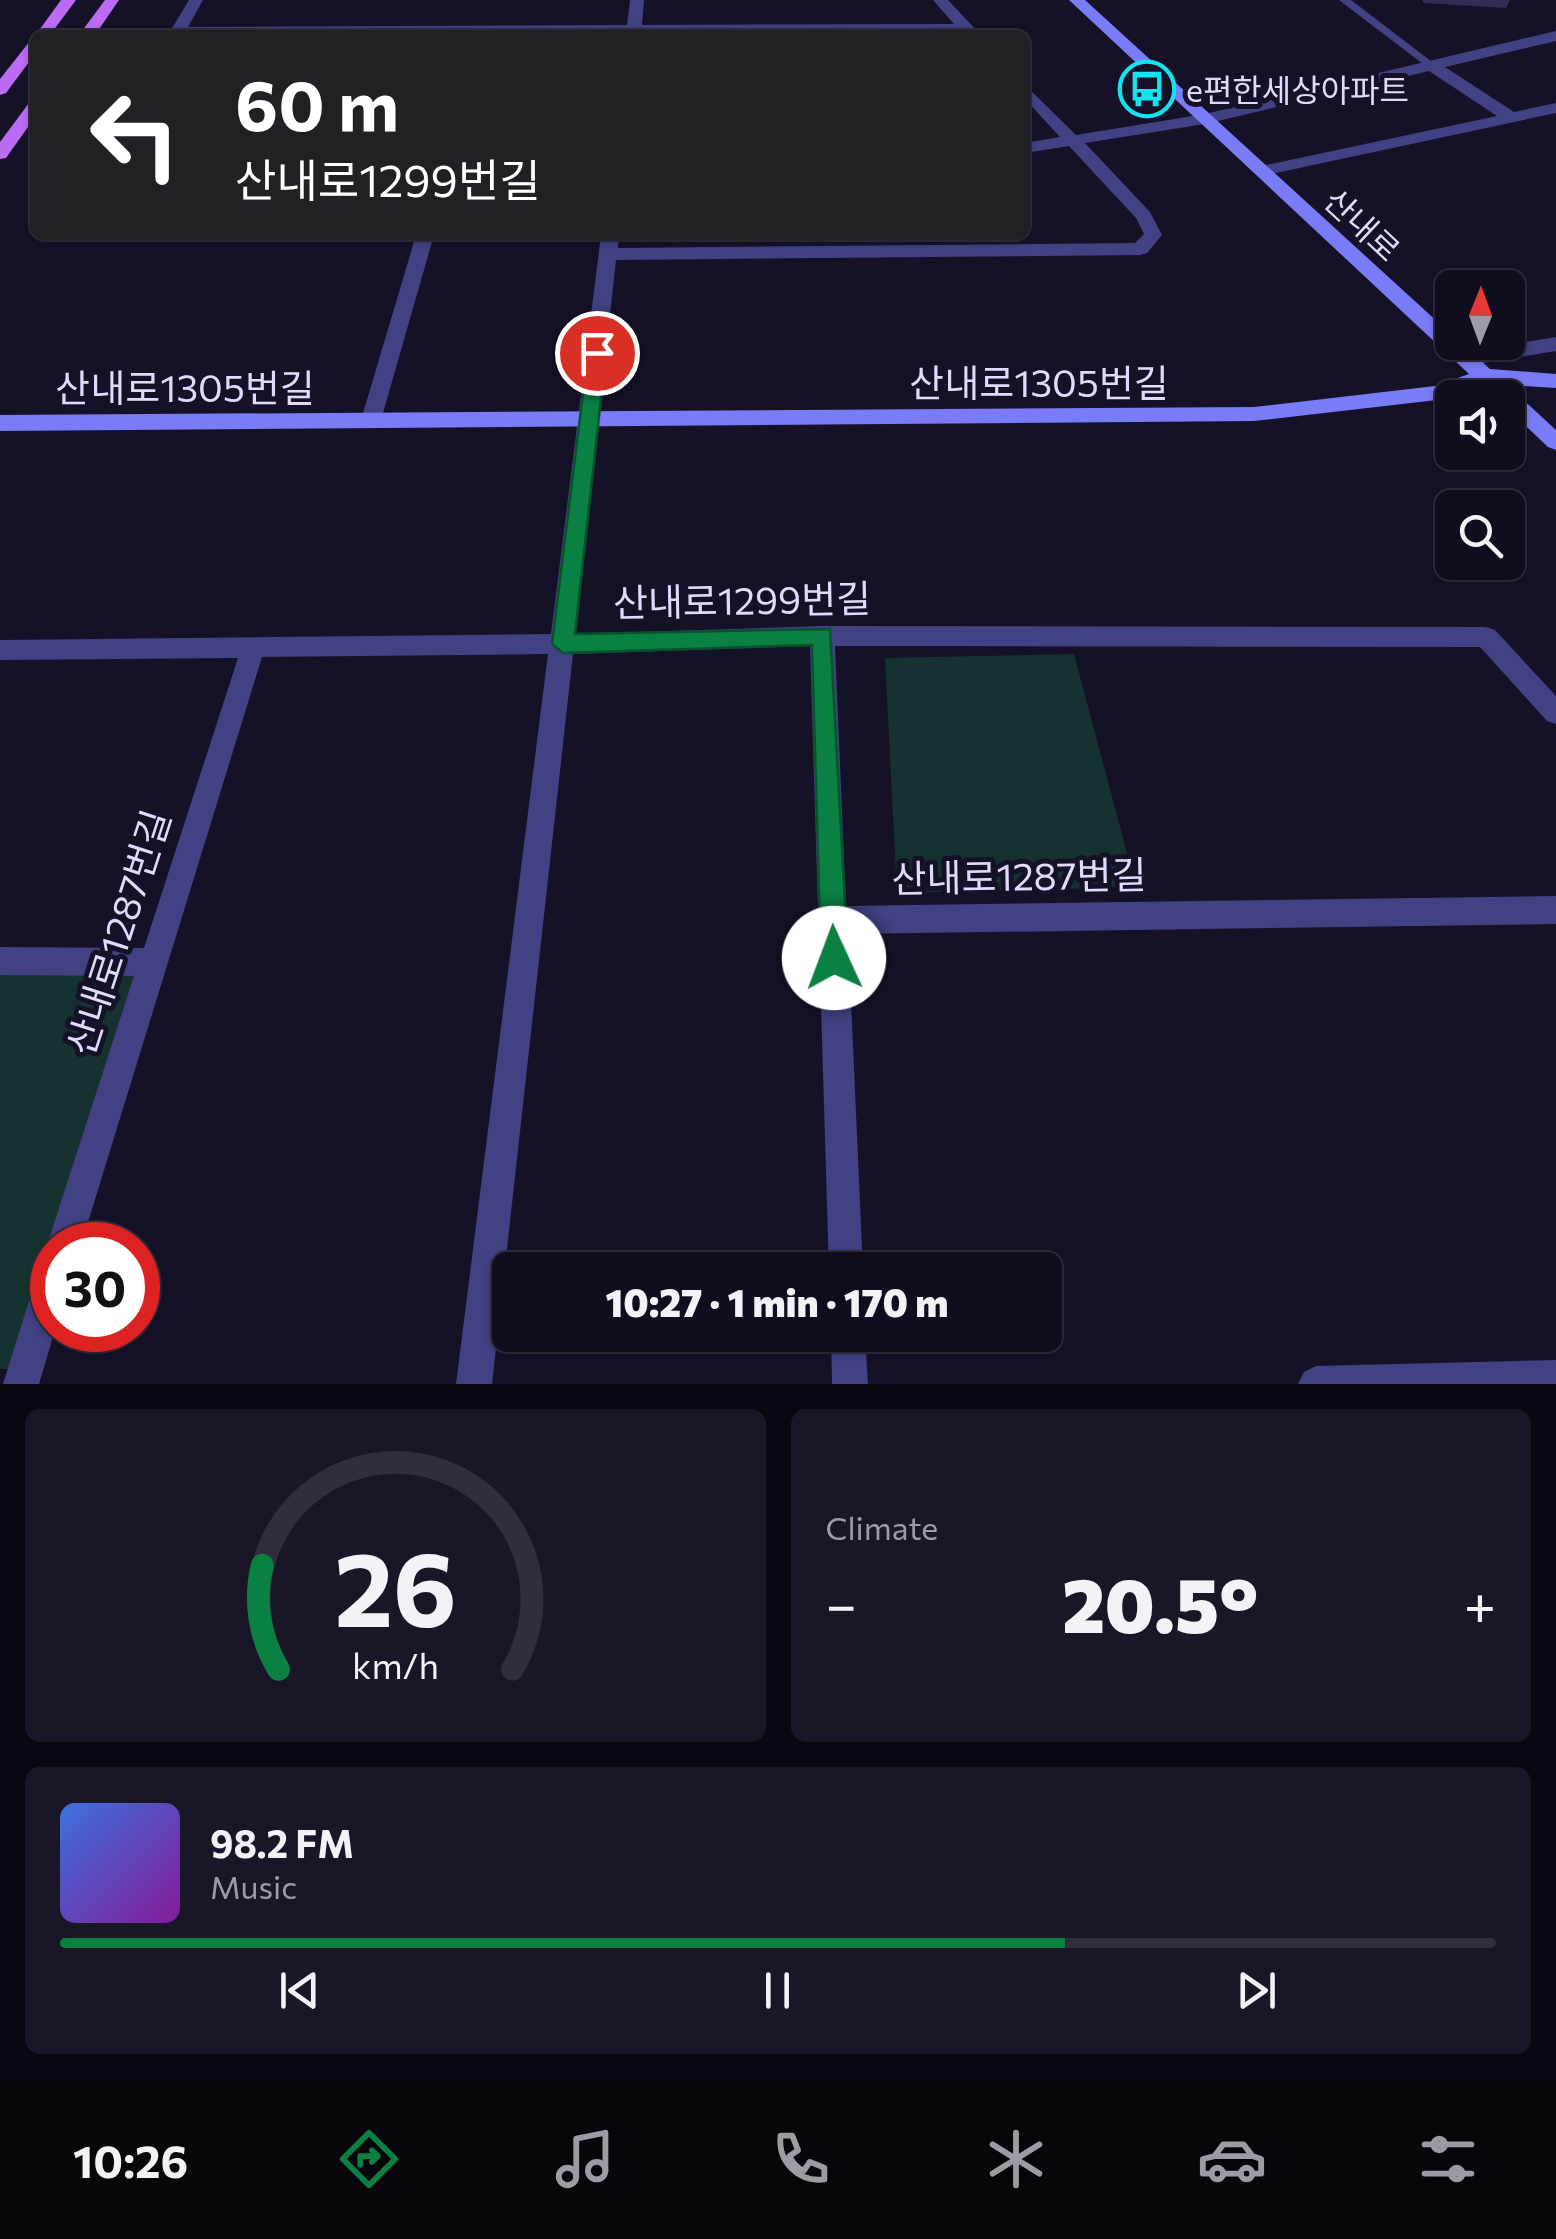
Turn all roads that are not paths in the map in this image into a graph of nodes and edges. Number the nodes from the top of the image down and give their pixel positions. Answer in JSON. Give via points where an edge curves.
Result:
{"nodes":[{"id":1,"x":69,"y":0,"type":"edge"},
{"id":2,"x":112,"y":0,"type":"edge"},
{"id":3,"x":196,"y":0,"type":"edge"},
{"id":4,"x":637,"y":0,"type":"edge"},
{"id":5,"x":940,"y":0,"type":"edge"},
{"id":6,"x":1076,"y":0,"type":"edge"},
{"id":7,"x":1344,"y":0,"type":"edge"},
{"id":8,"x":46,"y":30,"type":"edge"},
{"id":9,"x":91,"y":30,"type":"edge"},
{"id":10,"x":179,"y":30,"type":"edge"},
{"id":11,"x":633,"y":30,"type":"edge"},
{"id":12,"x":968,"y":30,"type":"edge"},
{"id":13,"x":1556,"y":36,"type":"edge"},
{"id":14,"x":30,"y":51,"type":"edge"},
{"id":15,"x":1431,"y":65,"type":"junction"},
{"id":16,"x":0,"y":90,"type":"edge"},
{"id":17,"x":1030,"y":95,"type":"edge"},
{"id":18,"x":1556,"y":108,"type":"edge"},
{"id":19,"x":30,"y":113,"type":"edge"},
{"id":20,"x":1510,"y":117,"type":"junction"},
{"id":21,"x":1205,"y":119,"type":"junction"},
{"id":22,"x":1074,"y":141,"type":"junction"},
{"id":23,"x":1030,"y":147,"type":"edge"},
{"id":24,"x":0,"y":154,"type":"edge"},
{"id":25,"x":1262,"y":172,"type":"junction"},
{"id":26,"x":424,"y":240,"type":"edge"},
{"id":27,"x":609,"y":244,"type":"edge"},
{"id":28,"x":1435,"y":330,"type":"edge"},
{"id":29,"x":1555,"y":343,"type":"edge"},
{"id":30,"x":1525,"y":348,"type":"edge"},
{"id":31,"x":1468,"y":360,"type":"edge"},
{"id":32,"x":1485,"y":376,"type":"junction"},
{"id":33,"x":1556,"y":381,"type":"edge"},
{"id":34,"x":590,"y":418,"type":"junction"},
{"id":35,"x":371,"y":420,"type":"junction"},
{"id":36,"x":0,"y":422,"type":"edge"},
{"id":37,"x":1556,"y":442,"type":"edge"},
{"id":38,"x":822,"y":636,"type":"junction"},
{"id":39,"x":563,"y":644,"type":"junction"},
{"id":40,"x":254,"y":646,"type":"junction"},
{"id":41,"x":0,"y":650,"type":"edge"},
{"id":42,"x":1556,"y":713,"type":"edge"},
{"id":43,"x":1556,"y":910,"type":"edge"},
{"id":44,"x":833,"y":920,"type":"junction"},
{"id":45,"x":0,"y":961,"type":"edge"},
{"id":46,"x":151,"y":962,"type":"junction"},
{"id":47,"x":71,"y":1222,"type":"edge"},
{"id":48,"x":845,"y":1252,"type":"edge"},
{"id":49,"x":31,"y":1352,"type":"edge"},
{"id":50,"x":849,"y":1352,"type":"edge"},
{"id":51,"x":1556,"y":1378,"type":"edge"},
{"id":52,"x":21,"y":1384,"type":"edge"},
{"id":53,"x":474,"y":1384,"type":"edge"},
{"id":54,"x":850,"y":1384,"type":"edge"},
{"id":55,"x":1316,"y":1384,"type":"edge"}],
"edges":[{"from":1,"to":8,"type":"main road"},
{"from":2,"to":9,"type":"main road"},
{"from":3,"to":10,"type":"street"},
{"from":4,"to":11,"type":"street"},
{"from":5,"to":12,"type":"street"},
{"from":6,"to":21,"type":"main road","name":"산내로"},
{"from":7,"to":15,"type":"lane"},
{"from":13,"to":15,"type":"street"},
{"from":14,"to":16,"type":"main road"},
{"from":15,"to":20,"type":"street"},
{"from":15,"to":21,"type":"street"},
{"from":17,"to":22,"type":"street"},
{"from":18,"to":20,"type":"street","name":"산내로"},
{"from":19,"to":24,"type":"main road"},
{"from":20,"to":25,"type":"street","name":"산내로"},
{"from":21,"to":22,"type":"street"},
{"from":21,"to":25,"type":"main road","name":"산내로"},
{"from":22,"to":23,"type":"street"},
{"from":22,"to":27,"type":"street","via":[[1144,216],[1153,235],[1140,249]]},
{"from":25,"to":28,"type":"main road","name":"산내로"},
{"from":26,"to":35,"type":"street"},
{"from":27,"to":34,"type":"street"},
{"from":29,"to":30,"type":"street"},
{"from":31,"to":32,"type":"main road","name":"산내로"},
{"from":32,"to":33,"type":"main road"},
{"from":32,"to":34,"type":"main road","name":"산내로1305번길","via":[[1437,392],[1254,414]]},
{"from":32,"to":37,"type":"main road","name":"산내로"},
{"from":34,"to":35,"type":"main road","name":"산내로1305번길"},
{"from":34,"to":39,"type":"street"},
{"from":35,"to":36,"type":"main road","name":"산내로1305번길"},
{"from":38,"to":39,"type":"street","name":"산내로1299번길"},
{"from":38,"to":42,"type":"street","name":"산내로1299번길","via":[[1486,637]]},
{"from":38,"to":44,"type":"street"},
{"from":39,"to":40,"type":"street","name":"산내로1299번길"},
{"from":39,"to":53,"type":"street"},
{"from":40,"to":41,"type":"street","name":"산내로1299번길"},
{"from":40,"to":46,"type":"street","name":"산내로1287번길"},
{"from":43,"to":44,"type":"street","name":"산내로1287번길"},
{"from":44,"to":48,"type":"street"},
{"from":45,"to":46,"type":"street"},
{"from":46,"to":47,"type":"street","name":"산내로1287번길"},
{"from":49,"to":52,"type":"street"},
{"from":50,"to":54,"type":"street"},
{"from":51,"to":55,"type":"street"}]}
